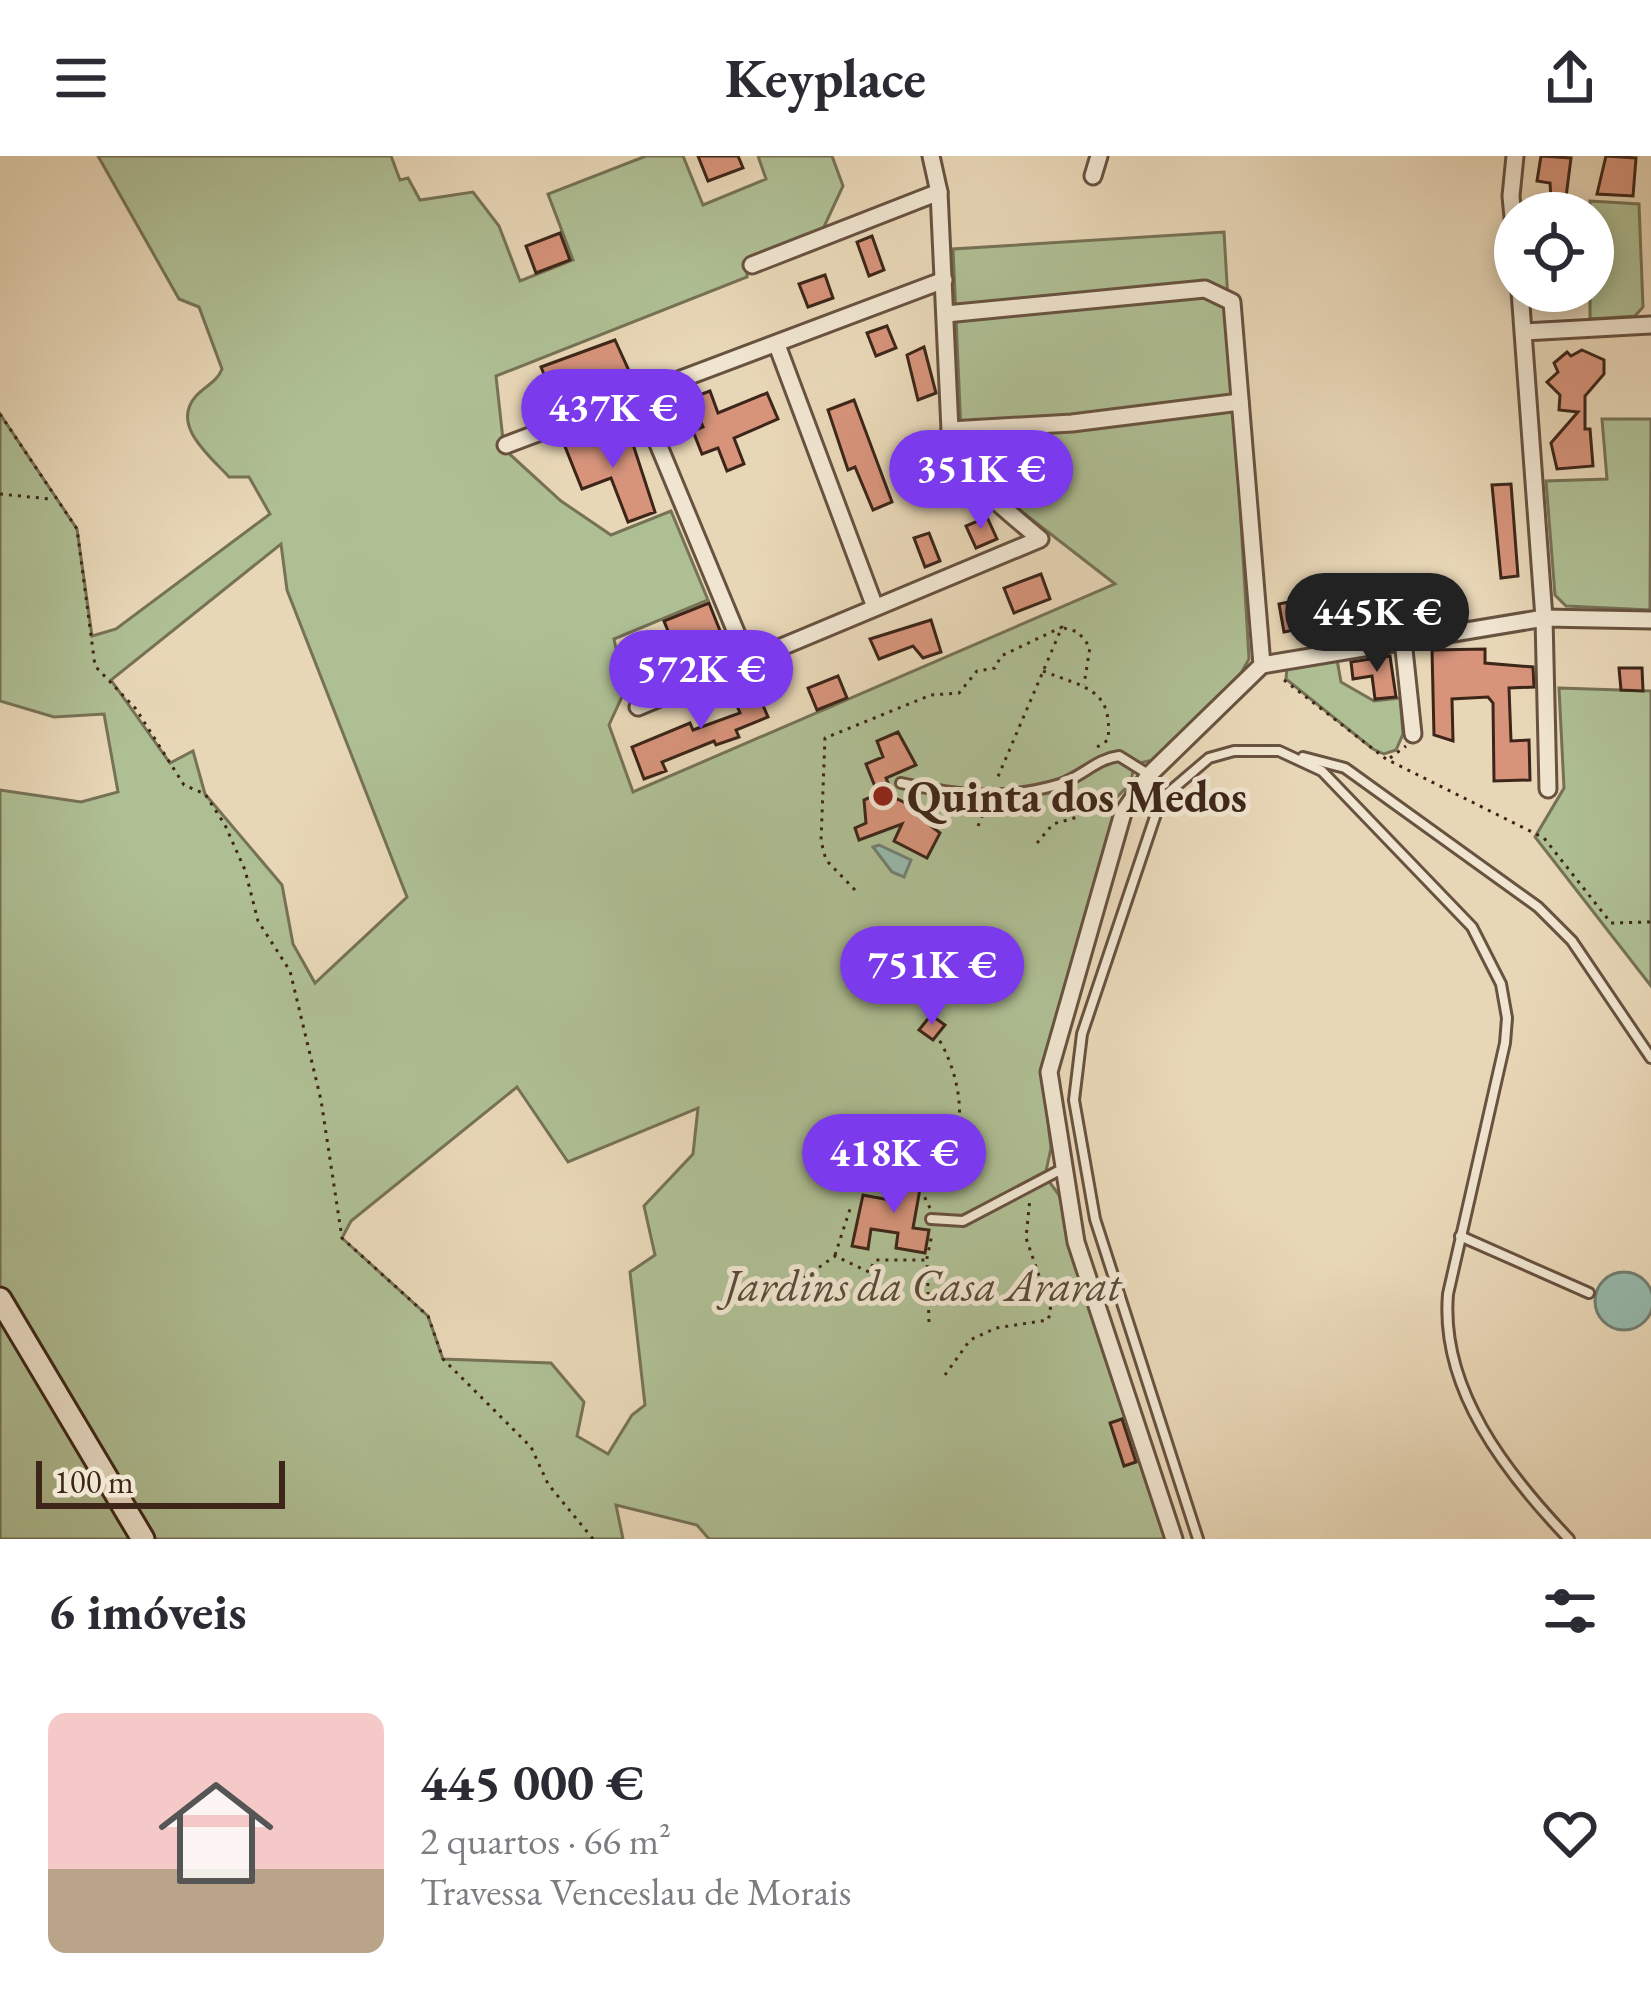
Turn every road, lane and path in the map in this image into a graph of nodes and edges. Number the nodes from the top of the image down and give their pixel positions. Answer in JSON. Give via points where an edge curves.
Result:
{"nodes":[{"id":1,"x":931,"y":156,"type":"edge"},
{"id":2,"x":1099,"y":156,"type":"edge"},
{"id":3,"x":1515,"y":156,"type":"edge"},
{"id":4,"x":1093,"y":176,"type":"dead end"},
{"id":5,"x":939,"y":192,"type":"junction"},
{"id":6,"x":1511,"y":192,"type":"edge"},
{"id":7,"x":752,"y":265,"type":"dead end"},
{"id":8,"x":944,"y":280,"type":"junction"},
{"id":9,"x":1522,"y":312,"type":"edge"},
{"id":10,"x":946,"y":314,"type":"junction"},
{"id":11,"x":1651,"y":325,"type":"edge"},
{"id":12,"x":1524,"y":332,"type":"junction"},
{"id":13,"x":777,"y":345,"type":"junction"},
{"id":14,"x":639,"y":398,"type":"junction"},
{"id":15,"x":1240,"y":402,"type":"junction"},
{"id":16,"x":0,"y":413,"type":"edge"},
{"id":17,"x":950,"y":430,"type":"junction"},
{"id":18,"x":506,"y":445,"type":"dead end"},
{"id":19,"x":0,"y":494,"type":"edge"},
{"id":20,"x":53,"y":500,"type":"junction"},
{"id":21,"x":875,"y":607,"type":"junction"},
{"id":22,"x":1544,"y":618,"type":"junction"},
{"id":23,"x":1651,"y":620,"type":"edge"},
{"id":24,"x":1062,"y":627,"type":"junction"},
{"id":25,"x":1402,"y":640,"type":"junction"},
{"id":26,"x":748,"y":661,"type":"junction"},
{"id":27,"x":1268,"y":664,"type":"junction"},
{"id":28,"x":1043,"y":671,"type":"junction"},
{"id":29,"x":1083,"y":687,"type":"junction"},
{"id":30,"x":638,"y":707,"type":"dead end"},
{"id":31,"x":1413,"y":734,"type":"joint"},
{"id":32,"x":1295,"y":756,"type":"junction"},
{"id":33,"x":1386,"y":759,"type":"junction"},
{"id":34,"x":1090,"y":770,"type":"junction"},
{"id":35,"x":1149,"y":775,"type":"junction"},
{"id":36,"x":901,"y":783,"type":"dead end"},
{"id":37,"x":1548,"y":789,"type":"dead end"},
{"id":38,"x":990,"y":796,"type":"junction"},
{"id":39,"x":978,"y":826,"type":"dead end"},
{"id":40,"x":1037,"y":843,"type":"dead end"},
{"id":41,"x":855,"y":890,"type":"dead end"},
{"id":42,"x":1651,"y":922,"type":"edge"},
{"id":43,"x":938,"y":1038,"type":"dead end"},
{"id":44,"x":1651,"y":1058,"type":"edge"},
{"id":45,"x":1061,"y":1169,"type":"junction"},
{"id":46,"x":1035,"y":1179,"type":"junction"},
{"id":47,"x":850,"y":1208,"type":"dead end"},
{"id":48,"x":934,"y":1219,"type":"junction"},
{"id":49,"x":1460,"y":1237,"type":"junction"},
{"id":50,"x":835,"y":1256,"type":"junction"},
{"id":51,"x":927,"y":1258,"type":"junction"},
{"id":52,"x":797,"y":1283,"type":"dead end"},
{"id":53,"x":1588,"y":1293,"type":"dead end"},
{"id":54,"x":0,"y":1299,"type":"edge"},
{"id":55,"x":928,"y":1322,"type":"dead end"},
{"id":56,"x":945,"y":1375,"type":"dead end"},
{"id":57,"x":143,"y":1539,"type":"edge"},
{"id":58,"x":593,"y":1539,"type":"edge"},
{"id":59,"x":1174,"y":1539,"type":"edge"},
{"id":60,"x":1198,"y":1539,"type":"edge"},
{"id":61,"x":1569,"y":1539,"type":"edge"}],
"edges":[{"from":1,"to":5,"type":"street"},
{"from":2,"to":4,"type":"street"},
{"from":3,"to":6,"type":"street"},
{"from":5,"to":7,"type":"street"},
{"from":5,"to":8,"type":"street"},
{"from":8,"to":10,"type":"street"},
{"from":8,"to":13,"type":"street"},
{"from":9,"to":12,"type":"street"},
{"from":10,"to":15,"type":"street","via":[[1204,289],[1232,302]]},
{"from":10,"to":17,"type":"street"},
{"from":11,"to":12,"type":"street"},
{"from":12,"to":22,"type":"street"},
{"from":13,"to":14,"type":"street"},
{"from":13,"to":21,"type":"street"},
{"from":14,"to":18,"type":"street"},
{"from":14,"to":26,"type":"street"},
{"from":15,"to":17,"type":"street"},
{"from":15,"to":27,"type":"street"},
{"from":16,"to":20,"type":"path"},
{"from":17,"to":21,"type":"street","via":[[965,473],[1040,539]]},
{"from":19,"to":20,"type":"path"},
{"from":20,"to":58,"type":"path","via":[[77,529],[95,666],[136,709],[184,785],[205,794],[226,825],[258,921],[290,970],[342,1238],[428,1316],[443,1359],[531,1448],[548,1484]]},
{"from":21,"to":26,"type":"street"},
{"from":22,"to":23,"type":"street"},
{"from":22,"to":25,"type":"street"},
{"from":22,"to":37,"type":"street"},
{"from":24,"to":28,"type":"path"},
{"from":24,"to":29,"type":"path","via":[[1090,647]]},
{"from":24,"to":41,"type":"path","via":[[977,671],[959,693],[931,695],[825,738],[821,841],[826,860]]},
{"from":25,"to":27,"type":"street"},
{"from":25,"to":31,"type":"street"},
{"from":26,"to":30,"type":"street"},
{"from":27,"to":33,"type":"path","via":[[1288,688]]},
{"from":27,"to":35,"type":"street"},
{"from":28,"to":29,"type":"path"},
{"from":28,"to":38,"type":"path"},
{"from":29,"to":34,"type":"path","via":[[1100,695],[1111,714],[1108,740],[1094,750]]},
{"from":31,"to":33,"type":"path"},
{"from":32,"to":44,"type":"lane","via":[[1345,768],[1538,907],[1572,941]]},
{"from":32,"to":49,"type":"lane","via":[[1322,771],[1403,852],[1494,963],[1507,1018],[1504,1043]]},
{"from":32,"to":60,"type":"lane","via":[[1258,748],[1209,758],[1161,799],[1082,1034],[1074,1100],[1080,1157]]},
{"from":33,"to":42,"type":"path","via":[[1544,838],[1611,923]]},
{"from":34,"to":35,"type":"lane","via":[[1119,756]]},
{"from":34,"to":38,"type":"lane","via":[[1064,783]]},
{"from":34,"to":40,"type":"path","via":[[1078,818],[1053,824]]},
{"from":35,"to":45,"type":"street","via":[[1123,813],[1049,1072]]},
{"from":36,"to":38,"type":"lane"},
{"from":38,"to":39,"type":"path"},
{"from":43,"to":48,"type":"path","via":[[952,1059],[959,1108],[954,1145],[928,1171],[922,1192]]},
{"from":45,"to":46,"type":"lane"},
{"from":45,"to":59,"type":"street","via":[[1076,1243]]},
{"from":46,"to":48,"type":"lane","via":[[963,1221]]},
{"from":46,"to":56,"type":"path","via":[[1026,1238],[1048,1320],[970,1340]]},
{"from":47,"to":50,"type":"path"},
{"from":48,"to":51,"type":"path"},
{"from":49,"to":53,"type":"lane"},
{"from":49,"to":61,"type":"lane","via":[[1445,1333],[1456,1381]]},
{"from":50,"to":51,"type":"path","via":[[869,1272],[875,1260]]},
{"from":50,"to":52,"type":"path"},
{"from":51,"to":55,"type":"path"},
{"from":54,"to":57,"type":"main road"}]}
